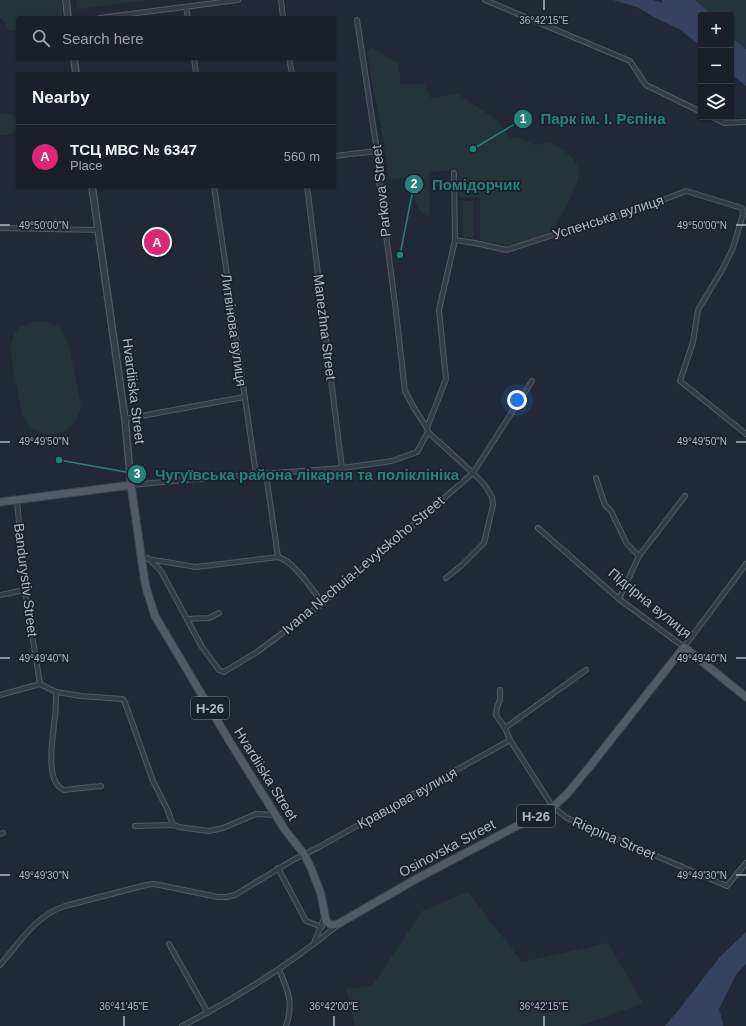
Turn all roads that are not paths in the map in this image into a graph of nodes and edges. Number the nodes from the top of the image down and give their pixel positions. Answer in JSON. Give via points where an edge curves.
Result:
{"nodes":[{"id":1,"x":66,"y":0,"type":"edge"},
{"id":2,"x":238,"y":0,"type":"edge"},
{"id":3,"x":281,"y":0,"type":"edge"},
{"id":4,"x":485,"y":0,"type":"edge"},
{"id":5,"x":186,"y":7,"type":"junction"},
{"id":6,"x":68,"y":16,"type":"edge"},
{"id":7,"x":115,"y":16,"type":"edge"},
{"id":8,"x":188,"y":16,"type":"edge"},
{"id":9,"x":284,"y":16,"type":"edge"},
{"id":10,"x":357,"y":20,"type":"dead end"},
{"id":11,"x":74,"y":60,"type":"edge"},
{"id":12,"x":194,"y":60,"type":"edge"},
{"id":13,"x":289,"y":60,"type":"edge"},
{"id":14,"x":76,"y":72,"type":"edge"},
{"id":15,"x":196,"y":72,"type":"edge"},
{"id":16,"x":292,"y":72,"type":"edge"},
{"id":17,"x":698,"y":111,"type":"edge"},
{"id":18,"x":718,"y":120,"type":"edge"},
{"id":19,"x":746,"y":122,"type":"edge"},
{"id":20,"x":377,"y":151,"type":"junction"},
{"id":21,"x":336,"y":156,"type":"edge"},
{"id":22,"x":454,"y":173,"type":"dead end"},
{"id":23,"x":92,"y":188,"type":"edge"},
{"id":24,"x":214,"y":188,"type":"edge"},
{"id":25,"x":307,"y":188,"type":"edge"},
{"id":26,"x":0,"y":228,"type":"edge"},
{"id":27,"x":98,"y":230,"type":"junction"},
{"id":28,"x":456,"y":240,"type":"junction"},
{"id":29,"x":532,"y":381,"type":"dead end"},
{"id":30,"x":244,"y":397,"type":"junction"},
{"id":31,"x":125,"y":419,"type":"junction"},
{"id":32,"x":427,"y":430,"type":"junction"},
{"id":33,"x":746,"y":434,"type":"edge"},
{"id":34,"x":342,"y":468,"type":"junction"},
{"id":35,"x":473,"y":473,"type":"junction"},
{"id":36,"x":256,"y":474,"type":"junction"},
{"id":37,"x":266,"y":474,"type":"junction"},
{"id":38,"x":596,"y":478,"type":"dead end"},
{"id":39,"x":131,"y":485,"type":"junction"},
{"id":40,"x":685,"y":496,"type":"dead end"},
{"id":41,"x":16,"y":500,"type":"junction"},
{"id":42,"x":0,"y":502,"type":"edge"},
{"id":43,"x":538,"y":528,"type":"dead end"},
{"id":44,"x":639,"y":556,"type":"junction"},
{"id":45,"x":278,"y":557,"type":"junction"},
{"id":46,"x":145,"y":558,"type":"junction"},
{"id":47,"x":746,"y":564,"type":"edge"},
{"id":48,"x":446,"y":578,"type":"dead end"},
{"id":49,"x":25,"y":590,"type":"junction"},
{"id":50,"x":0,"y":595,"type":"edge"},
{"id":51,"x":619,"y":599,"type":"junction"},
{"id":52,"x":323,"y":603,"type":"junction"},
{"id":53,"x":219,"y":612,"type":"dead end"},
{"id":54,"x":187,"y":619,"type":"junction"},
{"id":55,"x":684,"y":647,"type":"junction"},
{"id":56,"x":586,"y":670,"type":"dead end"},
{"id":57,"x":40,"y":684,"type":"junction"},
{"id":58,"x":500,"y":690,"type":"dead end"},
{"id":59,"x":56,"y":692,"type":"junction"},
{"id":60,"x":0,"y":695,"type":"edge"},
{"id":61,"x":746,"y":697,"type":"edge"},
{"id":62,"x":505,"y":728,"type":"junction"},
{"id":63,"x":510,"y":740,"type":"junction"},
{"id":64,"x":101,"y":786,"type":"dead end"},
{"id":65,"x":553,"y":807,"type":"junction"},
{"id":66,"x":275,"y":815,"type":"junction"},
{"id":67,"x":173,"y":825,"type":"junction"},
{"id":68,"x":135,"y":826,"type":"dead end"},
{"id":69,"x":304,"y":854,"type":"junction"},
{"id":70,"x":746,"y":863,"type":"edge"},
{"id":71,"x":278,"y":868,"type":"junction"},
{"id":72,"x":324,"y":917,"type":"junction"},
{"id":73,"x":338,"y":924,"type":"junction"},
{"id":74,"x":322,"y":927,"type":"junction"},
{"id":75,"x":169,"y":944,"type":"dead end"},
{"id":76,"x":313,"y":945,"type":"junction"},
{"id":77,"x":0,"y":964,"type":"edge"},
{"id":78,"x":279,"y":969,"type":"junction"},
{"id":79,"x":208,"y":1013,"type":"junction"},
{"id":80,"x":182,"y":1026,"type":"edge"},
{"id":81,"x":286,"y":1026,"type":"edge"}],
"edges":[{"from":1,"to":6,"type":"street"},
{"from":2,"to":5,"type":"street"},
{"from":3,"to":9,"type":"street"},
{"from":4,"to":17,"type":"street","via":[[630,61],[646,85]]},
{"from":5,"to":7,"type":"street"},
{"from":5,"to":8,"type":"street"},
{"from":10,"to":20,"type":"street","name":"Parkova Street"},
{"from":11,"to":14,"type":"street"},
{"from":12,"to":15,"type":"street"},
{"from":13,"to":16,"type":"street"},
{"from":18,"to":19,"type":"street","via":[[724,123]]},
{"from":20,"to":21,"type":"street"},
{"from":20,"to":32,"type":"street","name":"Parkova Street","via":[[405,391]]},
{"from":22,"to":28,"type":"street"},
{"from":23,"to":27,"type":"street","name":"Hvardiiska Street"},
{"from":24,"to":30,"type":"street","name":"Литвінова вулиця"},
{"from":25,"to":34,"type":"street","name":"Manezhna Street"},
{"from":26,"to":27,"type":"street"},
{"from":27,"to":31,"type":"street","name":"Hvardiiska Street"},
{"from":28,"to":32,"type":"street","via":[[439,310],[446,380]]},
{"from":28,"to":33,"type":"street","name":"Успенська вулиця","via":[[507,250],[627,214],[686,191],[742,208],[743,214],[733,248],[698,310],[693,342],[680,381]]},
{"from":29,"to":35,"type":"street","name":"Ivana Nechuia-Levytskoho Street"},
{"from":30,"to":31,"type":"street"},
{"from":30,"to":36,"type":"street","name":"Литвінова вулиця"},
{"from":31,"to":39,"type":"street","name":"Hvardiiska Street"},
{"from":32,"to":34,"type":"street","via":[[417,452],[392,461]]},
{"from":32,"to":35,"type":"street","name":"Parkova Street"},
{"from":34,"to":37,"type":"street"},
{"from":35,"to":48,"type":"street","name":"Parkova Street","via":[[492,497],[493,505],[484,543]]},
{"from":35,"to":52,"type":"street","name":"Ivana Nechuia-Levytskoho Street"},
{"from":36,"to":37,"type":"street"},
{"from":36,"to":39,"type":"street"},
{"from":37,"to":45,"type":"street"},
{"from":38,"to":44,"type":"street","via":[[605,505],[611,511],[627,544]]},
{"from":39,"to":41,"type":"main road"},
{"from":39,"to":46,"type":"main road","name":"Hvardiiska Street","number":"Н-26"},
{"from":40,"to":44,"type":"street"},
{"from":41,"to":42,"type":"main road"},
{"from":41,"to":49,"type":"street","name":"Bandurystiv Street"},
{"from":43,"to":51,"type":"street","name":"Підгірна вулиця"},
{"from":44,"to":51,"type":"street"},
{"from":45,"to":46,"type":"street","via":[[196,568]]},
{"from":45,"to":52,"type":"street","via":[[291,564]]},
{"from":46,"to":54,"type":"street","via":[[161,571]]},
{"from":46,"to":66,"type":"main road","name":"Hvardiiska Street","number":"Н-26","via":[[148,594],[158,621]]},
{"from":47,"to":55,"type":"street"},
{"from":49,"to":50,"type":"street"},
{"from":49,"to":57,"type":"street","name":"Bandurystiv Street"},
{"from":51,"to":55,"type":"street","name":"Підгірна вулиця"},
{"from":52,"to":54,"type":"street","name":"Ivana Nechuia-Levytskoho Street","via":[[239,664],[224,672],[219,670],[202,647]]},
{"from":53,"to":54,"type":"street","via":[[209,618]]},
{"from":55,"to":61,"type":"main road","name":"Підгірна вулиця"},
{"from":55,"to":65,"type":"main road","name":"Osinovska Street","number":"Н-26","via":[[591,765]]},
{"from":56,"to":62,"type":"street"},
{"from":57,"to":59,"type":"street"},
{"from":57,"to":60,"type":"street"},
{"from":58,"to":62,"type":"street","name":"Riepina Street","via":[[496,712]]},
{"from":59,"to":64,"type":"street","via":[[52,769],[56,785],[64,790]]},
{"from":59,"to":67,"type":"street","via":[[124,700],[158,794]]},
{"from":62,"to":63,"type":"street","name":"Riepina Street"},
{"from":63,"to":65,"type":"street","name":"Riepina Street"},
{"from":63,"to":69,"type":"street","name":"Кравцова вулиця"},
{"from":65,"to":70,"type":"street","name":"Riepina Street","via":[[567,818],[728,886]]},
{"from":65,"to":73,"type":"main road","name":"Osinovska Street","number":"Н-26","via":[[416,879]]},
{"from":66,"to":67,"type":"street","via":[[256,814],[209,831]]},
{"from":66,"to":69,"type":"main road","name":"Hvardiiska Street","number":"Н-26"},
{"from":67,"to":68,"type":"street"},
{"from":69,"to":71,"type":"street","name":"Кравцова вулиця"},
{"from":69,"to":72,"type":"main road","name":"Hvardiiska Street","number":"Н-26","via":[[321,894]]},
{"from":71,"to":74,"type":"street","via":[[306,921]]},
{"from":71,"to":77,"type":"street","name":"Кравцова вулиця","via":[[235,895],[227,897],[218,898],[146,884],[54,910],[35,924]]},
{"from":72,"to":73,"type":"main road","via":[[331,925]]},
{"from":72,"to":74,"type":"street"},
{"from":73,"to":76,"type":"street","name":"Osinovska Street"},
{"from":74,"to":76,"type":"street"},
{"from":75,"to":79,"type":"street"},
{"from":76,"to":78,"type":"street","name":"Osinovska Street"},
{"from":78,"to":79,"type":"street","name":"Osinovska Street"},
{"from":78,"to":81,"type":"street","via":[[290,999]]},
{"from":79,"to":80,"type":"street","name":"Osinovska Street"}]}
